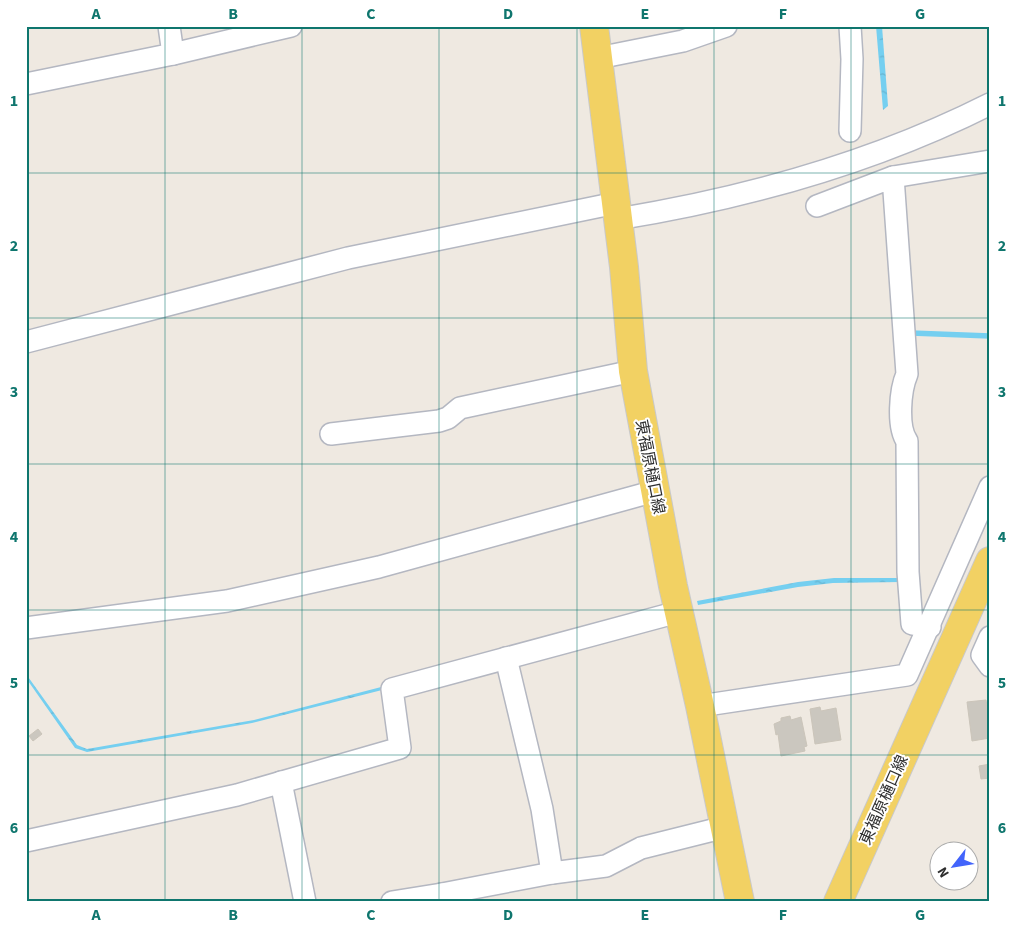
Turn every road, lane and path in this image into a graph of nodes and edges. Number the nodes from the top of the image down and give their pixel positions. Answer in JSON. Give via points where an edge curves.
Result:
{"nodes":[{"id":1,"x":169,"y":26,"type":"edge"},
{"id":2,"x":292,"y":26,"type":"edge"},
{"id":3,"x":594,"y":26,"type":"edge"},
{"id":4,"x":726,"y":26,"type":"edge"},
{"id":5,"x":850,"y":26,"type":"edge"},
{"id":6,"x":173,"y":54,"type":"junction"},
{"id":7,"x":598,"y":58,"type":"junction"},
{"id":8,"x":26,"y":84,"type":"edge"},
{"id":9,"x":990,"y":104,"type":"edge"},
{"id":10,"x":850,"y":131,"type":"dead end"},
{"id":11,"x":990,"y":161,"type":"edge"},
{"id":12,"x":892,"y":177,"type":"junction"},
{"id":13,"x":817,"y":206,"type":"dead end"},
{"id":14,"x":617,"y":211,"type":"junction"},
{"id":15,"x":26,"y":342,"type":"edge"},
{"id":16,"x":633,"y":370,"type":"junction"},
{"id":17,"x":331,"y":434,"type":"dead end"},
{"id":18,"x":990,"y":487,"type":"edge"},
{"id":19,"x":655,"y":491,"type":"junction"},
{"id":20,"x":990,"y":561,"type":"edge"},
{"id":21,"x":678,"y":612,"type":"junction"},
{"id":22,"x":930,"y":627,"type":"junction"},
{"id":23,"x":26,"y":628,"type":"edge"},
{"id":24,"x":990,"y":637,"type":"edge"},
{"id":25,"x":506,"y":658,"type":"junction"},
{"id":26,"x":990,"y":666,"type":"edge"},
{"id":27,"x":700,"y":706,"type":"junction"},
{"id":28,"x":280,"y":782,"type":"junction"},
{"id":29,"x":725,"y":827,"type":"junction"},
{"id":30,"x":26,"y":841,"type":"edge"},
{"id":31,"x":552,"y":873,"type":"junction"},
{"id":32,"x":443,"y":898,"type":"edge"},
{"id":33,"x":305,"y":902,"type":"edge"},
{"id":34,"x":392,"y":902,"type":"edge"},
{"id":35,"x":740,"y":902,"type":"edge"},
{"id":36,"x":838,"y":902,"type":"edge"}],
"edges":[{"from":1,"to":6,"type":"street"},
{"from":2,"to":6,"type":"street"},
{"from":3,"to":7,"type":"main road","name":"東福原樋口線"},
{"from":4,"to":7,"type":"street","via":[[683,41]]},
{"from":5,"to":10,"type":"street"},
{"from":6,"to":8,"type":"street"},
{"from":7,"to":14,"type":"main road","name":"東福原樋口線"},
{"from":9,"to":14,"type":"street","via":[[956,121],[842,166],[700,203]]},
{"from":11,"to":12,"type":"street"},
{"from":12,"to":13,"type":"street"},
{"from":12,"to":22,"type":"street","via":[[907,374],[901,388],[902,434],[907,441],[908,572],[912,624]]},
{"from":14,"to":15,"type":"street","via":[[348,258]]},
{"from":14,"to":16,"type":"main road","name":"東福原樋口線"},
{"from":16,"to":17,"type":"street","via":[[460,408],[439,421]]},
{"from":16,"to":19,"type":"main road","name":"東福原樋口線"},
{"from":18,"to":22,"type":"street"},
{"from":19,"to":21,"type":"main road","name":"東福原樋口線"},
{"from":19,"to":23,"type":"street","via":[[379,567],[227,602]]},
{"from":20,"to":36,"type":"main road","name":"東福原樋口線"},
{"from":21,"to":25,"type":"street"},
{"from":21,"to":27,"type":"main road","name":"東福原樋口線"},
{"from":22,"to":27,"type":"street","via":[[907,675]]},
{"from":24,"to":26,"type":"street","via":[[982,655]]},
{"from":25,"to":28,"type":"street","via":[[392,689],[400,748]]},
{"from":25,"to":31,"type":"street","via":[[542,808]]},
{"from":27,"to":29,"type":"main road","name":"東福原樋口線"},
{"from":28,"to":30,"type":"street","via":[[227,797]]},
{"from":28,"to":33,"type":"street"},
{"from":29,"to":31,"type":"street","via":[[641,848],[606,866]]},
{"from":29,"to":35,"type":"main road","name":"東福原樋口線"},
{"from":31,"to":32,"type":"street"},
{"from":32,"to":34,"type":"street"}]}
